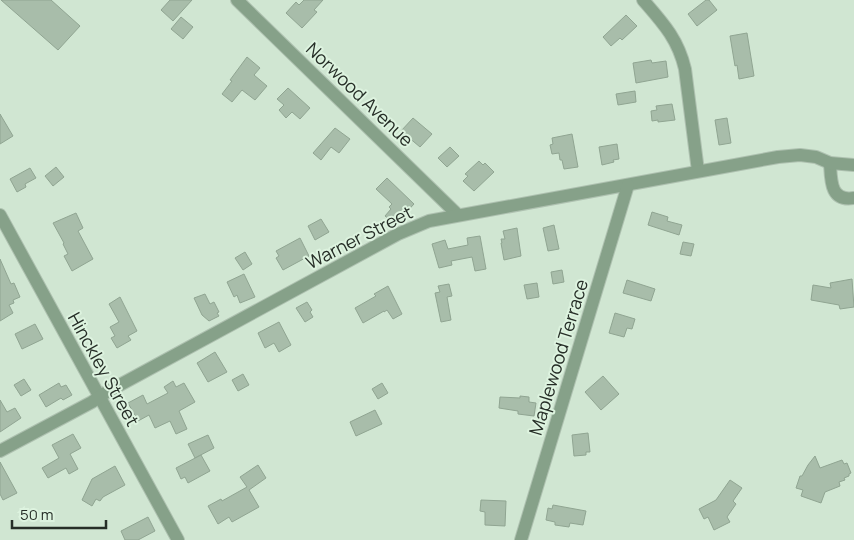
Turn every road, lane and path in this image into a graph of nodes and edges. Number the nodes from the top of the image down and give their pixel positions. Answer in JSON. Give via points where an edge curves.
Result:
{"nodes":[{"id":1,"x":237,"y":0,"type":"edge"},
{"id":2,"x":643,"y":0,"type":"edge"},
{"id":3,"x":830,"y":163,"type":"junction"},
{"id":4,"x":854,"y":165,"type":"edge"},
{"id":5,"x":698,"y":171,"type":"junction"},
{"id":6,"x":628,"y":185,"type":"junction"},
{"id":7,"x":854,"y":198,"type":"edge"},
{"id":8,"x":0,"y":215,"type":"edge"},
{"id":9,"x":458,"y":215,"type":"junction"},
{"id":10,"x":99,"y":397,"type":"junction"},
{"id":11,"x":0,"y":451,"type":"edge"},
{"id":12,"x":178,"y":540,"type":"edge"},
{"id":13,"x":521,"y":540,"type":"edge"}],
"edges":[{"from":1,"to":9,"type":"street","name":"Norwood Avenue"},
{"from":2,"to":5,"type":"street","via":[[671,33],[682,57]]},
{"from":3,"to":4,"type":"street","name":"Warner Street"},
{"from":3,"to":5,"type":"street","name":"Warner Street","via":[[800,155]]},
{"from":3,"to":7,"type":"street","via":[[834,191],[845,199]]},
{"from":5,"to":6,"type":"street","name":"Warner Street"},
{"from":6,"to":9,"type":"street","name":"Warner Street"},
{"from":6,"to":13,"type":"street","name":"Maplewood Terrace"},
{"from":8,"to":10,"type":"street","name":"Hinckley Street"},
{"from":9,"to":10,"type":"street","name":"Warner Street","via":[[406,230]]},
{"from":10,"to":11,"type":"street","name":"Warner Street"},
{"from":10,"to":12,"type":"street","name":"Hinckley Street"}]}
